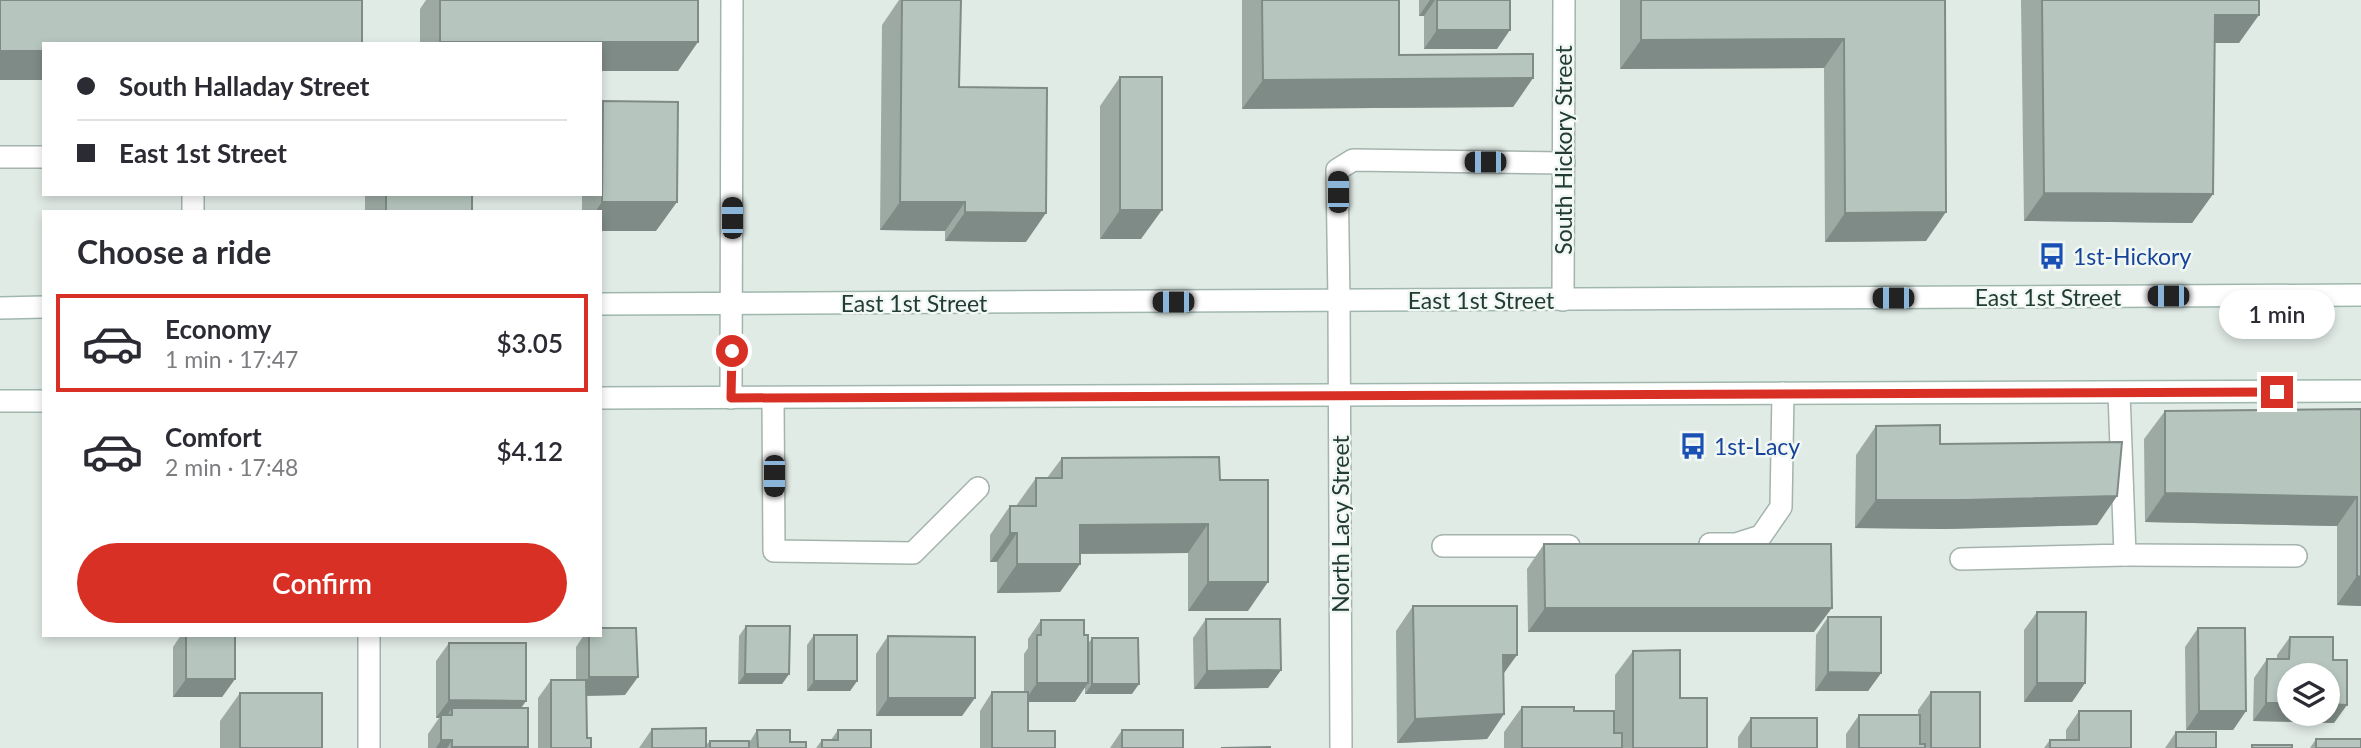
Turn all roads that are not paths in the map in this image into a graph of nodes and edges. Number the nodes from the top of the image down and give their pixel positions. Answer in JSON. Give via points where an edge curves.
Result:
{"nodes":[{"id":1,"x":733,"y":0,"type":"edge"},
{"id":2,"x":1564,"y":0,"type":"edge"},
{"id":3,"x":0,"y":157,"type":"edge"},
{"id":4,"x":42,"y":157,"type":"edge"},
{"id":5,"x":1564,"y":163,"type":"junction"},
{"id":6,"x":2361,"y":295,"type":"edge"},
{"id":7,"x":1563,"y":300,"type":"junction"},
{"id":8,"x":1339,"y":301,"type":"junction"},
{"id":9,"x":602,"y":304,"type":"edge"},
{"id":10,"x":732,"y":304,"type":"junction"},
{"id":11,"x":42,"y":307,"type":"edge"},
{"id":12,"x":0,"y":308,"type":"edge"},
{"id":13,"x":2361,"y":391,"type":"edge"},
{"id":14,"x":1783,"y":393,"type":"junction"},
{"id":15,"x":2119,"y":393,"type":"junction"},
{"id":16,"x":1339,"y":396,"type":"junction"},
{"id":17,"x":602,"y":398,"type":"edge"},
{"id":18,"x":731,"y":398,"type":"junction"},
{"id":19,"x":773,"y":398,"type":"junction"},
{"id":20,"x":0,"y":401,"type":"edge"},
{"id":21,"x":42,"y":401,"type":"edge"},
{"id":22,"x":978,"y":488,"type":"dead end"},
{"id":23,"x":1583,"y":545,"type":"edge"},
{"id":24,"x":1694,"y":545,"type":"edge"},
{"id":25,"x":1443,"y":547,"type":"dead end"},
{"id":26,"x":2125,"y":555,"type":"junction"},
{"id":27,"x":2296,"y":556,"type":"dead end"},
{"id":28,"x":1961,"y":559,"type":"dead end"},
{"id":29,"x":369,"y":637,"type":"edge"},
{"id":30,"x":369,"y":748,"type":"edge"},
{"id":31,"x":1341,"y":748,"type":"edge"}],
"edges":[{"from":1,"to":10,"type":"main road"},
{"from":2,"to":5,"type":"main road","name":"South Hickory Street"},
{"from":3,"to":4,"type":"main road"},
{"from":5,"to":7,"type":"main road","name":"South Hickory Street"},
{"from":5,"to":8,"type":"main road","name":"North Lacy Street","via":[[1353,160],[1337,170]]},
{"from":6,"to":7,"type":"main road","name":"East 1st Street"},
{"from":7,"to":8,"type":"main road","name":"East 1st Street"},
{"from":8,"to":10,"type":"main road","name":"East 1st Street"},
{"from":8,"to":16,"type":"main road","name":"North Lacy Street"},
{"from":9,"to":10,"type":"main road","name":"East 1st Street"},
{"from":10,"to":18,"type":"main road"},
{"from":11,"to":12,"type":"main road"},
{"from":13,"to":15,"type":"main road"},
{"from":14,"to":15,"type":"main road"},
{"from":14,"to":16,"type":"main road"},
{"from":14,"to":24,"type":"main road","via":[[1781,507],[1761,536],[1736,544]]},
{"from":15,"to":26,"type":"main road"},
{"from":16,"to":19,"type":"main road"},
{"from":16,"to":31,"type":"main road","name":"North Lacy Street"},
{"from":17,"to":18,"type":"main road"},
{"from":18,"to":19,"type":"main road"},
{"from":19,"to":22,"type":"main road","via":[[774,551],[913,552]]},
{"from":20,"to":21,"type":"main road"},
{"from":23,"to":25,"type":"main road"},
{"from":26,"to":27,"type":"main road"},
{"from":26,"to":28,"type":"main road"},
{"from":29,"to":30,"type":"main road"}]}
